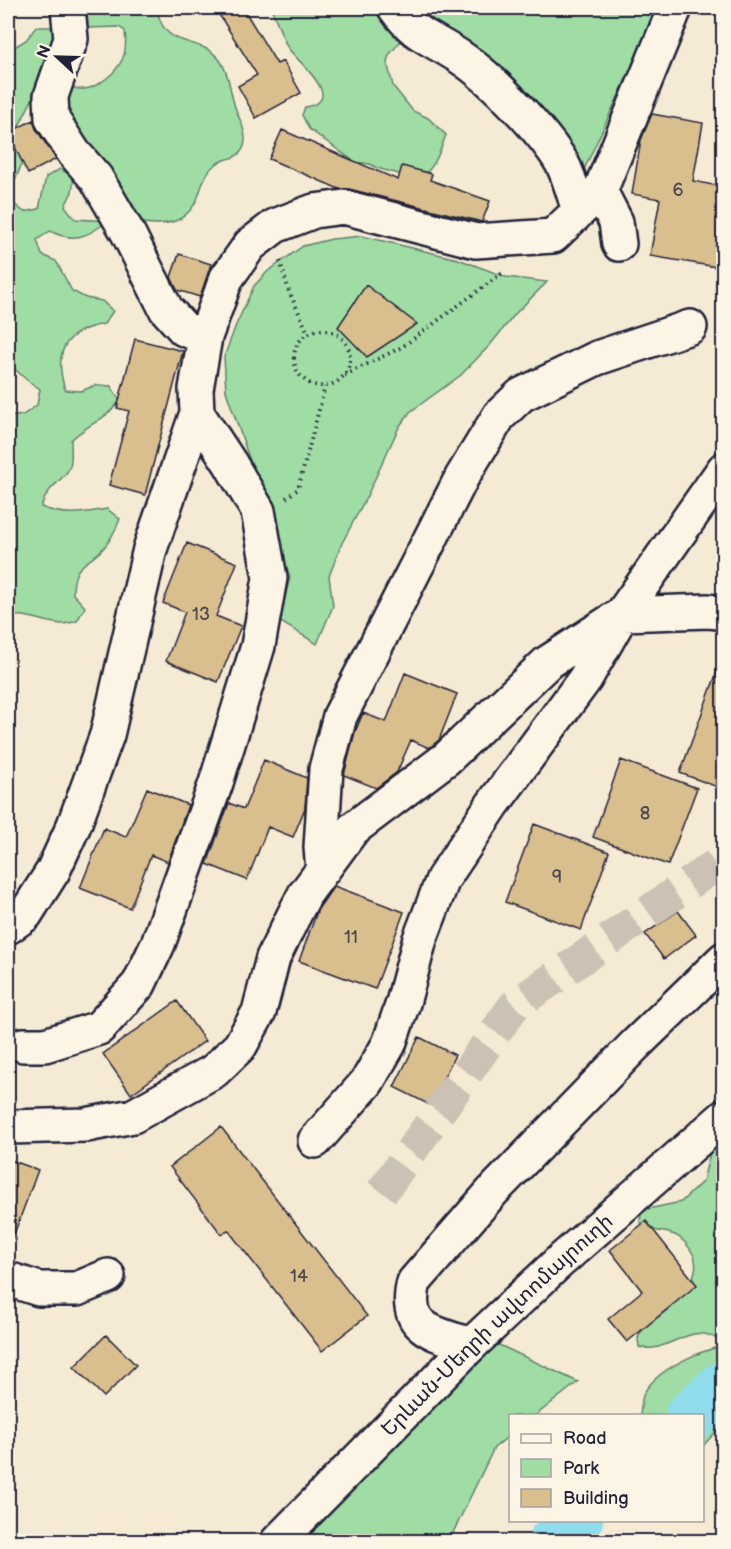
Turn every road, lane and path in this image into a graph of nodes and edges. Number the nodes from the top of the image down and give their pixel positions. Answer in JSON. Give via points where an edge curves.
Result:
{"nodes":[{"id":1,"x":68,"y":8,"type":"edge"},
{"id":2,"x":395,"y":8,"type":"edge"},
{"id":3,"x":675,"y":8,"type":"edge"},
{"id":4,"x":590,"y":201,"type":"junction"},
{"id":5,"x":275,"y":226,"type":"junction"},
{"id":6,"x":619,"y":244,"type":"dead end"},
{"id":7,"x":506,"y":271,"type":"dead end"},
{"id":8,"x":690,"y":327,"type":"dead end"},
{"id":9,"x":308,"y":333,"type":"junction"},
{"id":10,"x":205,"y":337,"type":"junction"},
{"id":11,"x":345,"y":375,"type":"junction"},
{"id":12,"x":326,"y":387,"type":"junction"},
{"id":13,"x":197,"y":413,"type":"junction"},
{"id":14,"x":723,"y":469,"type":"edge"},
{"id":15,"x":258,"y":511,"type":"junction"},
{"id":16,"x":723,"y":613,"type":"edge"},
{"id":17,"x":622,"y":614,"type":"junction"},
{"id":18,"x":323,"y":870,"type":"junction"},
{"id":19,"x":8,"y":927,"type":"edge"},
{"id":20,"x":723,"y":959,"type":"edge"},
{"id":21,"x":23,"y":1045,"type":"dead end"},
{"id":22,"x":723,"y":1117,"type":"edge"},
{"id":23,"x":8,"y":1126,"type":"edge"},
{"id":24,"x":315,"y":1141,"type":"dead end"},
{"id":25,"x":108,"y":1276,"type":"dead end"},
{"id":26,"x":8,"y":1279,"type":"edge"},
{"id":27,"x":471,"y":1344,"type":"junction"},
{"id":28,"x":277,"y":1542,"type":"edge"}],
"edges":[{"from":1,"to":10,"type":"main road","via":[[70,39],[51,96],[52,119],[96,178],[166,309],[184,329]]},
{"from":2,"to":4,"type":"main road","via":[[420,35],[461,57],[531,122]]},
{"from":3,"to":4,"type":"main road"},
{"from":4,"to":5,"type":"main road","via":[[553,236],[476,241],[344,207],[314,211]]},
{"from":4,"to":6,"type":"main road","via":[[616,222]]},
{"from":5,"to":9,"type":"path","via":[[276,246],[289,291]]},
{"from":5,"to":10,"type":"main road","via":[[250,244],[226,279]]},
{"from":7,"to":11,"type":"path","via":[[402,347]]},
{"from":8,"to":18,"type":"main road","via":[[597,358],[521,395],[499,416],[462,477],[340,716],[326,769]]},
{"from":9,"to":11,"type":"path","via":[[324,330],[345,341],[350,352]]},
{"from":9,"to":12,"type":"path","via":[[296,347],[296,371],[313,386]]},
{"from":10,"to":13,"type":"main road","via":[[196,389]]},
{"from":11,"to":12,"type":"path"},
{"from":12,"to":15,"type":"path","via":[[298,489],[276,505]]},
{"from":13,"to":15,"type":"main road"},
{"from":13,"to":19,"type":"main road","via":[[150,549],[107,735],[87,791],[52,871],[25,915]]},
{"from":14,"to":17,"type":"main road"},
{"from":15,"to":21,"type":"main road","via":[[270,578],[258,646],[216,783],[158,944],[139,984],[99,1029],[45,1045]]},
{"from":16,"to":17,"type":"main road"},
{"from":17,"to":18,"type":"main road","via":[[547,663],[447,758],[353,829]]},
{"from":17,"to":24,"type":"main road","via":[[585,679],[443,879],[420,939],[389,1044],[367,1082]]},
{"from":18,"to":23,"type":"main road","via":[[305,894],[273,958],[259,1011],[240,1046],[214,1071],[133,1116],[86,1125]]},
{"from":20,"to":27,"type":"main road","via":[[492,1191],[414,1282],[410,1298],[412,1314],[419,1324],[430,1332]]},
{"from":22,"to":27,"type":"main road","name":"Երևան-Մեղրի ավտոմայրուղի"},
{"from":25,"to":26,"type":"main road","via":[[77,1289],[39,1289]]},
{"from":27,"to":28,"type":"main road","name":"Երևան-Մեղրի ավտոմայրուղի"}]}
